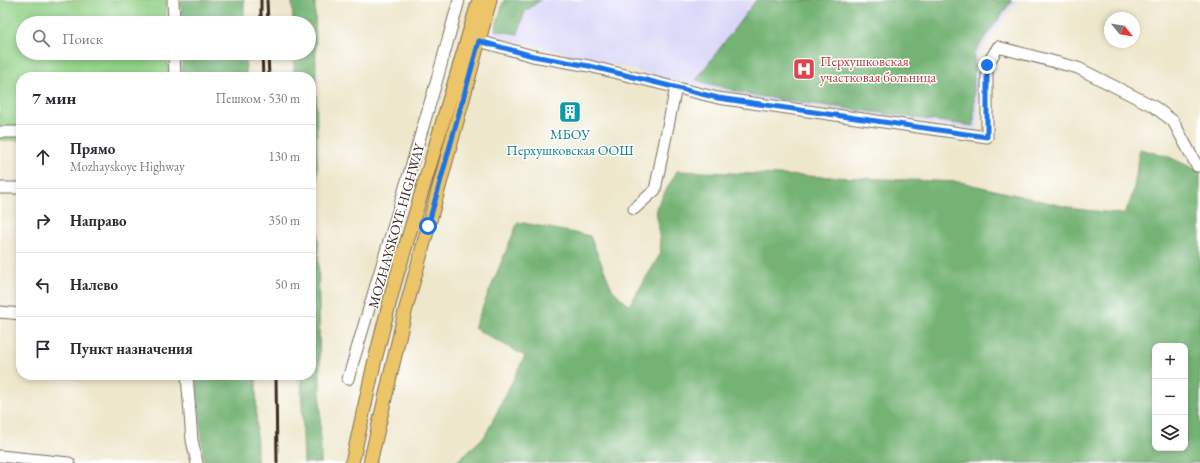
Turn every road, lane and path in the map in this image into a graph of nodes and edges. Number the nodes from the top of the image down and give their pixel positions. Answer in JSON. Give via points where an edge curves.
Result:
{"nodes":[{"id":1,"x":173,"y":0,"type":"edge"},
{"id":2,"x":459,"y":0,"type":"edge"},
{"id":3,"x":479,"y":0,"type":"edge"},
{"id":4,"x":490,"y":0,"type":"edge"},
{"id":5,"x":174,"y":16,"type":"edge"},
{"id":6,"x":479,"y":41,"type":"junction"},
{"id":7,"x":174,"y":60,"type":"edge"},
{"id":8,"x":174,"y":72,"type":"edge"},
{"id":9,"x":676,"y":87,"type":"junction"},
{"id":10,"x":0,"y":132,"type":"edge"},
{"id":11,"x":16,"y":132,"type":"edge"},
{"id":12,"x":1200,"y":166,"type":"edge"},
{"id":13,"x":0,"y":188,"type":"edge"},
{"id":14,"x":16,"y":188,"type":"edge"},
{"id":15,"x":634,"y":208,"type":"dead end"},
{"id":16,"x":0,"y":312,"type":"edge"},
{"id":17,"x":16,"y":314,"type":"edge"},
{"id":18,"x":348,"y":379,"type":"dead end"},
{"id":19,"x":187,"y":380,"type":"edge"},
{"id":20,"x":0,"y":456,"type":"edge"},
{"id":21,"x":70,"y":463,"type":"edge"},
{"id":22,"x":197,"y":463,"type":"edge"},
{"id":23,"x":352,"y":463,"type":"edge"},
{"id":24,"x":370,"y":463,"type":"edge"}],
"edges":[{"from":1,"to":5,"type":"street"},
{"from":2,"to":18,"type":"street"},
{"from":3,"to":23,"type":"main road","name":"MOZHAYSKOYE HIGHWAY","via":[[394,285]]},
{"from":4,"to":6,"type":"main road"},
{"from":6,"to":9,"type":"street","via":[[533,56],[589,66]]},
{"from":6,"to":24,"type":"main road","via":[[405,312]]},
{"from":7,"to":8,"type":"street"},
{"from":9,"to":12,"type":"street","via":[[718,98],[987,137],[987,65],[998,47],[1078,68],[1153,106],[1172,121],[1197,166]]},
{"from":9,"to":15,"type":"street","via":[[655,190]]},
{"from":10,"to":11,"type":"street"},
{"from":13,"to":14,"type":"street"},
{"from":16,"to":17,"type":"street"},
{"from":19,"to":22,"type":"street","via":[[192,440]]},
{"from":20,"to":21,"type":"street"}]}
